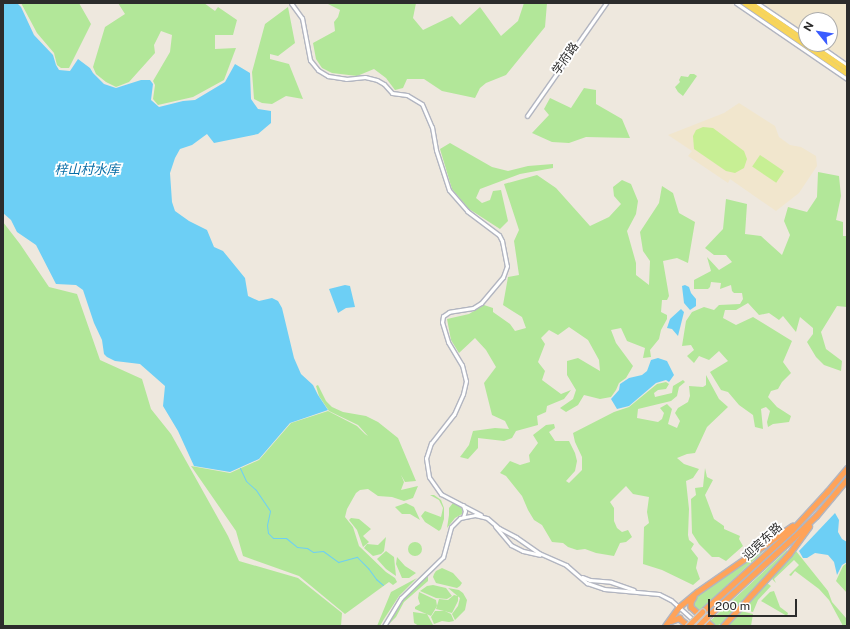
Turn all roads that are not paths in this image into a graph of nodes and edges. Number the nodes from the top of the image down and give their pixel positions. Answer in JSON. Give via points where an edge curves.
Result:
{"nodes":[{"id":1,"x":291,"y":3,"type":"edge"},
{"id":2,"x":606,"y":3,"type":"edge"},
{"id":3,"x":736,"y":3,"type":"edge"},
{"id":4,"x":744,"y":3,"type":"edge"},
{"id":5,"x":751,"y":3,"type":"edge"},
{"id":6,"x":757,"y":3,"type":"edge"},
{"id":7,"x":798,"y":31,"type":"edge"},
{"id":8,"x":798,"y":35,"type":"edge"},
{"id":9,"x":822,"y":52,"type":"edge"},
{"id":10,"x":828,"y":52,"type":"edge"},
{"id":11,"x":847,"y":65,"type":"edge"},
{"id":12,"x":847,"y":69,"type":"edge"},
{"id":13,"x":847,"y":74,"type":"edge"},
{"id":14,"x":847,"y":79,"type":"edge"},
{"id":15,"x":526,"y":116,"type":"dead end"},
{"id":16,"x":847,"y":468,"type":"edge"},
{"id":17,"x":847,"y":479,"type":"edge"},
{"id":18,"x":463,"y":505,"type":"junction"},
{"id":19,"x":481,"y":515,"type":"junction"},
{"id":20,"x":816,"y":516,"type":"junction"},
{"id":21,"x":463,"y":517,"type":"junction"},
{"id":22,"x":803,"y":518,"type":"junction"},
{"id":23,"x":493,"y":523,"type":"junction"},
{"id":24,"x":546,"y":556,"type":"junction"},
{"id":25,"x":578,"y":576,"type":"junction"},
{"id":26,"x":708,"y":585,"type":"junction"},
{"id":27,"x":642,"y":592,"type":"junction"},
{"id":28,"x":679,"y":607,"type":"junction"},
{"id":29,"x":384,"y":626,"type":"edge"},
{"id":30,"x":666,"y":626,"type":"edge"},
{"id":31,"x":689,"y":626,"type":"edge"},
{"id":32,"x":699,"y":626,"type":"edge"},
{"id":33,"x":712,"y":626,"type":"edge"},
{"id":34,"x":721,"y":626,"type":"edge"}],
"edges":[{"from":1,"to":18,"type":"street","via":[[302,18],[310,60],[318,70],[328,76],[346,79],[365,77],[377,80],[392,92],[407,95],[422,104],[432,127],[436,150],[449,190],[467,211],[498,235],[502,242],[507,266],[503,277],[482,303],[473,308],[449,312],[443,316],[442,322],[448,342],[462,365],[466,381],[454,414],[427,451],[426,465],[440,494]]},
{"from":2,"to":15,"type":"street","name":"学府路"},
{"from":3,"to":14,"type":"street"},
{"from":4,"to":13,"type":"main road"},
{"from":5,"to":8,"type":"main road"},
{"from":6,"to":7,"type":"street"},
{"from":9,"to":12,"type":"main road"},
{"from":10,"to":11,"type":"street"},
{"from":16,"to":22,"type":"highway","name":"迎宾东路"},
{"from":17,"to":20,"type":"highway","name":"迎宾东路"},
{"from":18,"to":19,"type":"street"},
{"from":18,"to":21,"type":"street"},
{"from":19,"to":21,"type":"street"},
{"from":19,"to":23,"type":"street"},
{"from":20,"to":32,"type":"highway","name":"迎宾东路","bridge":true},
{"from":20,"to":34,"type":"highway","via":[[789,554]]},
{"from":21,"to":29,"type":"street","via":[[451,527],[445,552],[439,563],[401,598]]},
{"from":22,"to":26,"type":"highway"},
{"from":22,"to":31,"type":"highway","name":"迎宾东路","bridge":true},
{"from":23,"to":24,"type":"street"},
{"from":23,"to":24,"type":"street","via":[[511,545],[523,551]]},
{"from":24,"to":25,"type":"street","via":[[566,565]]},
{"from":25,"to":27,"type":"street"},
{"from":25,"to":27,"type":"street","via":[[587,583],[604,589]]},
{"from":26,"to":28,"type":"highway"},
{"from":26,"to":33,"type":"highway","via":[[691,599],[691,605]]},
{"from":27,"to":28,"type":"street","via":[[659,594]]},
{"from":28,"to":30,"type":"highway"},
{"from":28,"to":32,"type":"street"},
{"from":30,"to":31,"type":"highway","via":[[674,618],[679,618]]}]}
